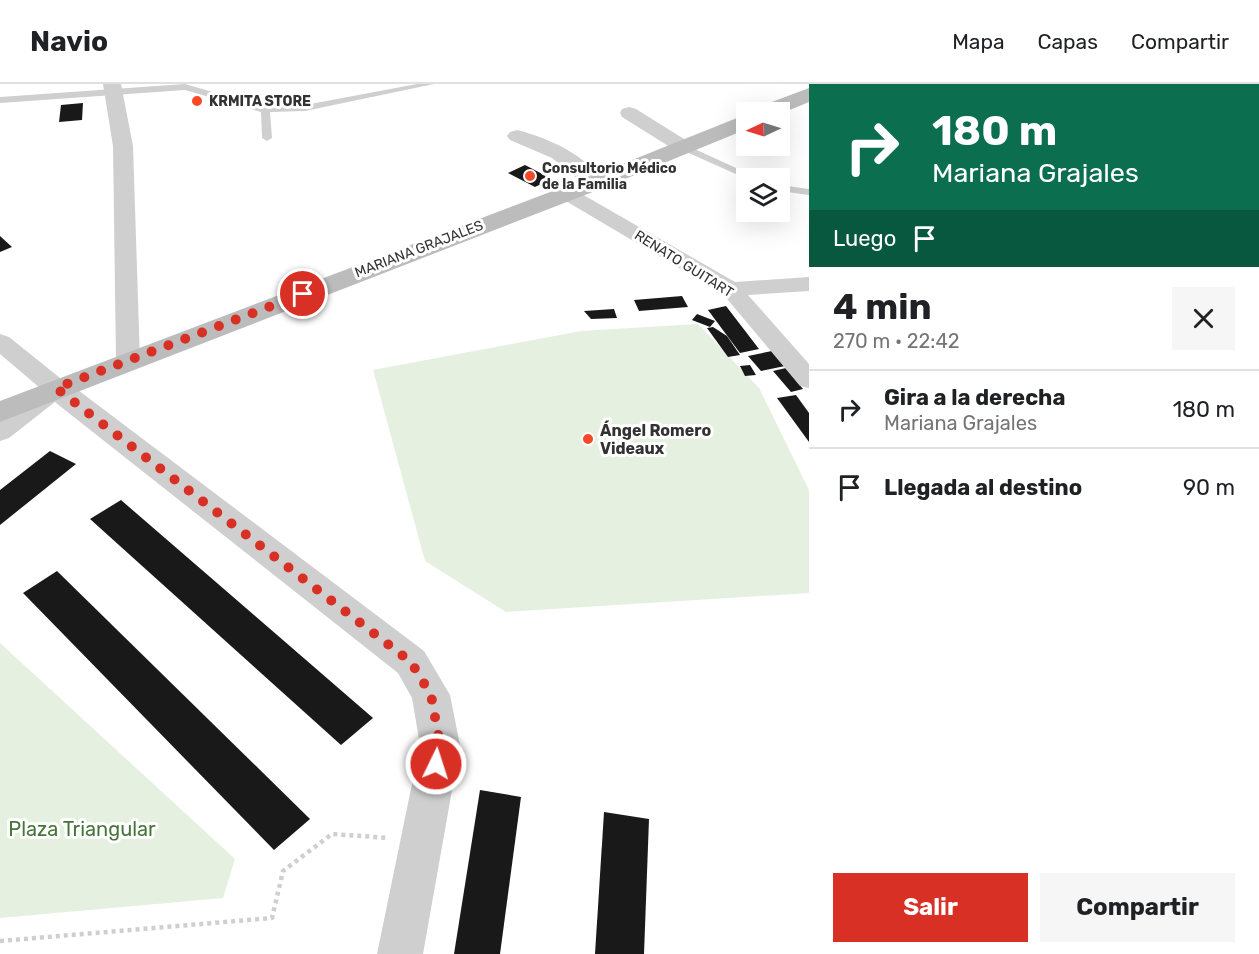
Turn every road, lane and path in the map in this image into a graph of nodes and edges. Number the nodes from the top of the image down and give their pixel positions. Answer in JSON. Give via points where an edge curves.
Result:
{"nodes":[{"id":1,"x":430,"y":84,"type":"edge"},
{"id":2,"x":113,"y":88,"type":"edge"},
{"id":3,"x":809,"y":94,"type":"edge"},
{"id":4,"x":0,"y":100,"type":"edge"},
{"id":5,"x":790,"y":102,"type":"edge"},
{"id":6,"x":265,"y":110,"type":"junction"},
{"id":7,"x":628,"y":113,"type":"dead end"},
{"id":8,"x":736,"y":126,"type":"edge"},
{"id":9,"x":517,"y":136,"type":"dead end"},
{"id":10,"x":267,"y":138,"type":"dead end"},
{"id":11,"x":685,"y":148,"type":"junction"},
{"id":12,"x":736,"y":170,"type":"edge"},
{"id":13,"x":595,"y":183,"type":"junction"},
{"id":14,"x":790,"y":189,"type":"edge"},
{"id":15,"x":809,"y":192,"type":"edge"},
{"id":16,"x":566,"y":193,"type":"junction"},
{"id":17,"x":809,"y":284,"type":"edge"},
{"id":18,"x":731,"y":290,"type":"junction"},
{"id":19,"x":0,"y":342,"type":"edge"},
{"id":20,"x":128,"y":361,"type":"junction"},
{"id":21,"x":809,"y":380,"type":"edge"},
{"id":22,"x":56,"y":388,"type":"junction"},
{"id":23,"x":0,"y":412,"type":"edge"},
{"id":24,"x":0,"y":432,"type":"edge"},
{"id":25,"x":421,"y":840,"type":"junction"},
{"id":26,"x":0,"y":941,"type":"edge"},
{"id":27,"x":400,"y":954,"type":"edge"}],
"edges":[{"from":1,"to":6,"type":"lane","via":[[305,108]]},
{"from":2,"to":4,"type":"lane"},
{"from":2,"to":6,"type":"lane","via":[[185,87]]},
{"from":2,"to":20,"type":"street","via":[[123,146]]},
{"from":3,"to":5,"type":"main road"},
{"from":6,"to":10,"type":"lane"},
{"from":7,"to":11,"type":"street"},
{"from":8,"to":11,"type":"main road","name":"MARIANA GRAJALES"},
{"from":9,"to":13,"type":"street","via":[[573,161]]},
{"from":11,"to":12,"type":"lane"},
{"from":11,"to":13,"type":"main road","name":"MARIANA GRAJALES"},
{"from":13,"to":16,"type":"main road","name":"MARIANA GRAJALES"},
{"from":14,"to":15,"type":"lane"},
{"from":16,"to":18,"type":"street","name":"RENATO GUITART"},
{"from":16,"to":20,"type":"main road","name":"MARIANA GRAJALES"},
{"from":17,"to":18,"type":"street"},
{"from":18,"to":21,"type":"street","name":"RENATO GUITART"},
{"from":19,"to":22,"type":"street"},
{"from":20,"to":22,"type":"main road","name":"MARIANA GRAJALES"},
{"from":22,"to":23,"type":"main road","name":"MARIANA GRAJALES"},
{"from":22,"to":24,"type":"street","name":"MARIANA GRAJALES"},
{"from":22,"to":25,"type":"street","via":[[411,662],[431,695],[440,745]]},
{"from":25,"to":26,"type":"path","via":[[332,834],[283,871],[272,918]]},
{"from":25,"to":27,"type":"street"}]}
